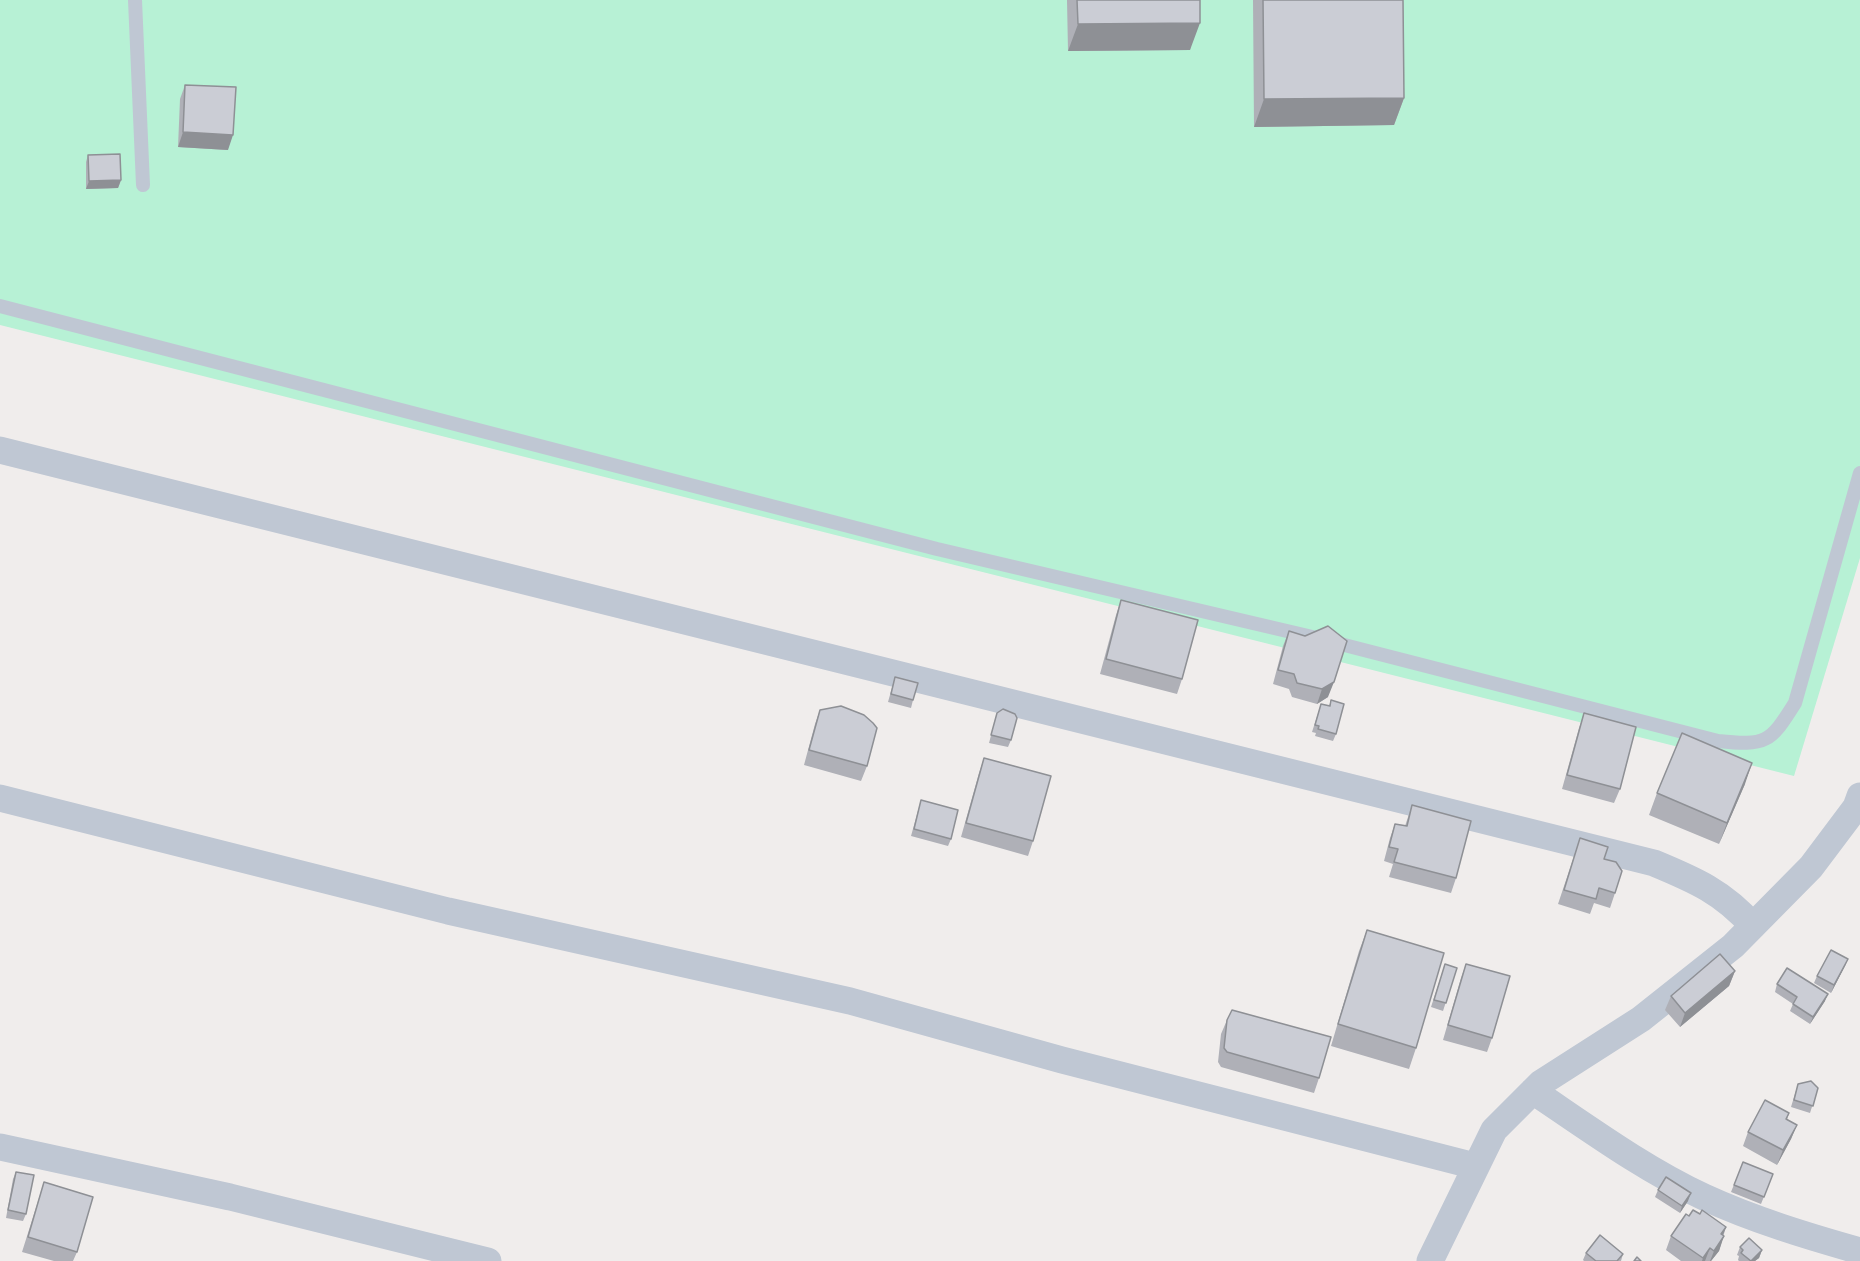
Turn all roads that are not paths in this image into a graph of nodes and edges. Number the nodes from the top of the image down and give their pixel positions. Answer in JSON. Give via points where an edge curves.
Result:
{"nodes":[{"id":1,"x":135,"y":0,"type":"edge"},
{"id":2,"x":143,"y":184,"type":"dead end"},
{"id":3,"x":0,"y":306,"type":"edge"},
{"id":4,"x":0,"y":450,"type":"edge"},
{"id":5,"x":1860,"y":473,"type":"edge"},
{"id":6,"x":1860,"y":796,"type":"edge"},
{"id":7,"x":0,"y":798,"type":"edge"},
{"id":8,"x":1754,"y":926,"type":"junction"},
{"id":9,"x":1533,"y":1091,"type":"junction"},
{"id":10,"x":0,"y":1147,"type":"edge"},
{"id":11,"x":1474,"y":1166,"type":"junction"},
{"id":12,"x":1860,"y":1251,"type":"edge"},
{"id":13,"x":488,"y":1261,"type":"edge"},
{"id":14,"x":1430,"y":1261,"type":"edge"}],
"edges":[{"from":1,"to":2,"type":"lane"},
{"from":3,"to":5,"type":"lane","via":[[937,549],[1320,639],[1718,741],[1748,744],[1775,735],[1796,703]]},
{"from":4,"to":8,"type":"street","via":[[1654,863],[1701,882],[1734,904]]},
{"from":6,"to":8,"type":"street","via":[[1811,867]]},
{"from":7,"to":11,"type":"street","via":[[448,911],[839,998]]},
{"from":8,"to":9,"type":"street","via":[[1641,1019]]},
{"from":9,"to":11,"type":"street","via":[[1494,1130]]},
{"from":9,"to":12,"type":"street","via":[[1661,1174],[1703,1196],[1776,1226]]},
{"from":10,"to":13,"type":"street","via":[[230,1197]]},
{"from":11,"to":14,"type":"street"}]}
